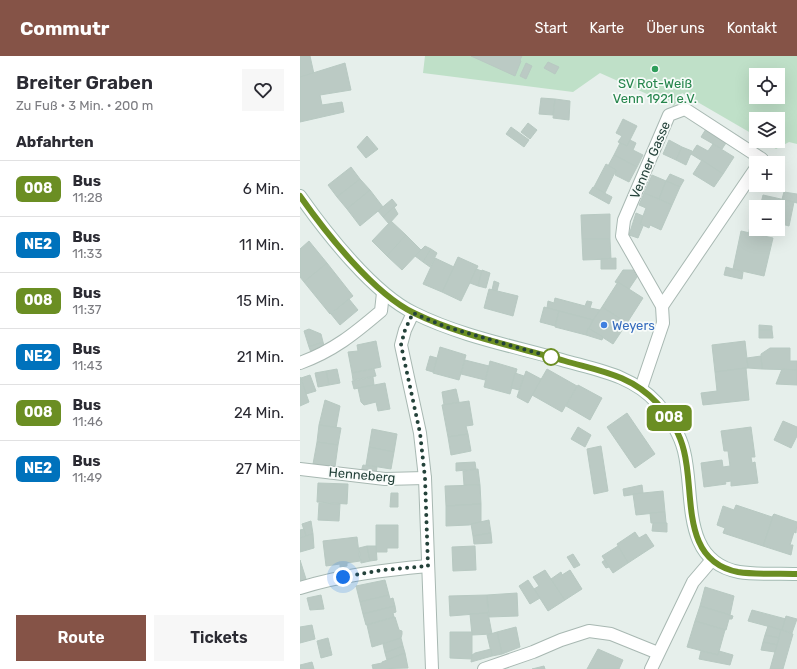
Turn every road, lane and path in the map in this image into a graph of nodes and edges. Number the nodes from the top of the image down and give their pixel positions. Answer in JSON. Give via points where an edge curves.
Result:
{"nodes":[{"id":1,"x":757,"y":156,"type":"edge"},
{"id":2,"x":749,"y":178,"type":"edge"},
{"id":3,"x":300,"y":196,"type":"edge"},
{"id":4,"x":383,"y":293,"type":"junction"},
{"id":5,"x":662,"y":306,"type":"junction"},
{"id":6,"x":413,"y":313,"type":"junction"},
{"id":7,"x":300,"y":363,"type":"edge"},
{"id":8,"x":641,"y":388,"type":"junction"},
{"id":9,"x":300,"y":469,"type":"edge"},
{"id":10,"x":425,"y":478,"type":"junction"},
{"id":11,"x":711,"y":561,"type":"junction"},
{"id":12,"x":428,"y":566,"type":"junction"},
{"id":13,"x":797,"y":574,"type":"edge"},
{"id":14,"x":300,"y":588,"type":"edge"},
{"id":15,"x":658,"y":653,"type":"junction"},
{"id":16,"x":432,"y":669,"type":"edge"},
{"id":17,"x":484,"y":669,"type":"edge"},
{"id":18,"x":651,"y":669,"type":"edge"}],
"edges":[{"from":1,"to":5,"type":"street","name":"Venner Gasse","via":[[686,109],[669,115],[624,220],[622,236]]},
{"from":2,"to":5,"type":"street"},
{"from":3,"to":4,"type":"street","via":[[312,214]]},
{"from":4,"to":6,"type":"street"},
{"from":4,"to":7,"type":"street","via":[[381,311],[351,337],[322,355]]},
{"from":5,"to":8,"type":"street","name":"Venner Gasse","via":[[663,323]]},
{"from":6,"to":8,"type":"street","via":[[446,327],[612,373]]},
{"from":6,"to":10,"type":"street","via":[[401,345],[420,433]]},
{"from":8,"to":11,"type":"street","via":[[668,417],[684,449],[693,525],[698,541]]},
{"from":9,"to":10,"type":"street","name":"Henneberg","via":[[385,479]]},
{"from":10,"to":12,"type":"street"},
{"from":11,"to":13,"type":"street","via":[[738,572]]},
{"from":11,"to":15,"type":"street","via":[[693,582]]},
{"from":12,"to":14,"type":"street","via":[[368,572]]},
{"from":12,"to":16,"type":"street"},
{"from":15,"to":17,"type":"street","via":[[612,634],[589,631]]},
{"from":15,"to":18,"type":"street"}]}
